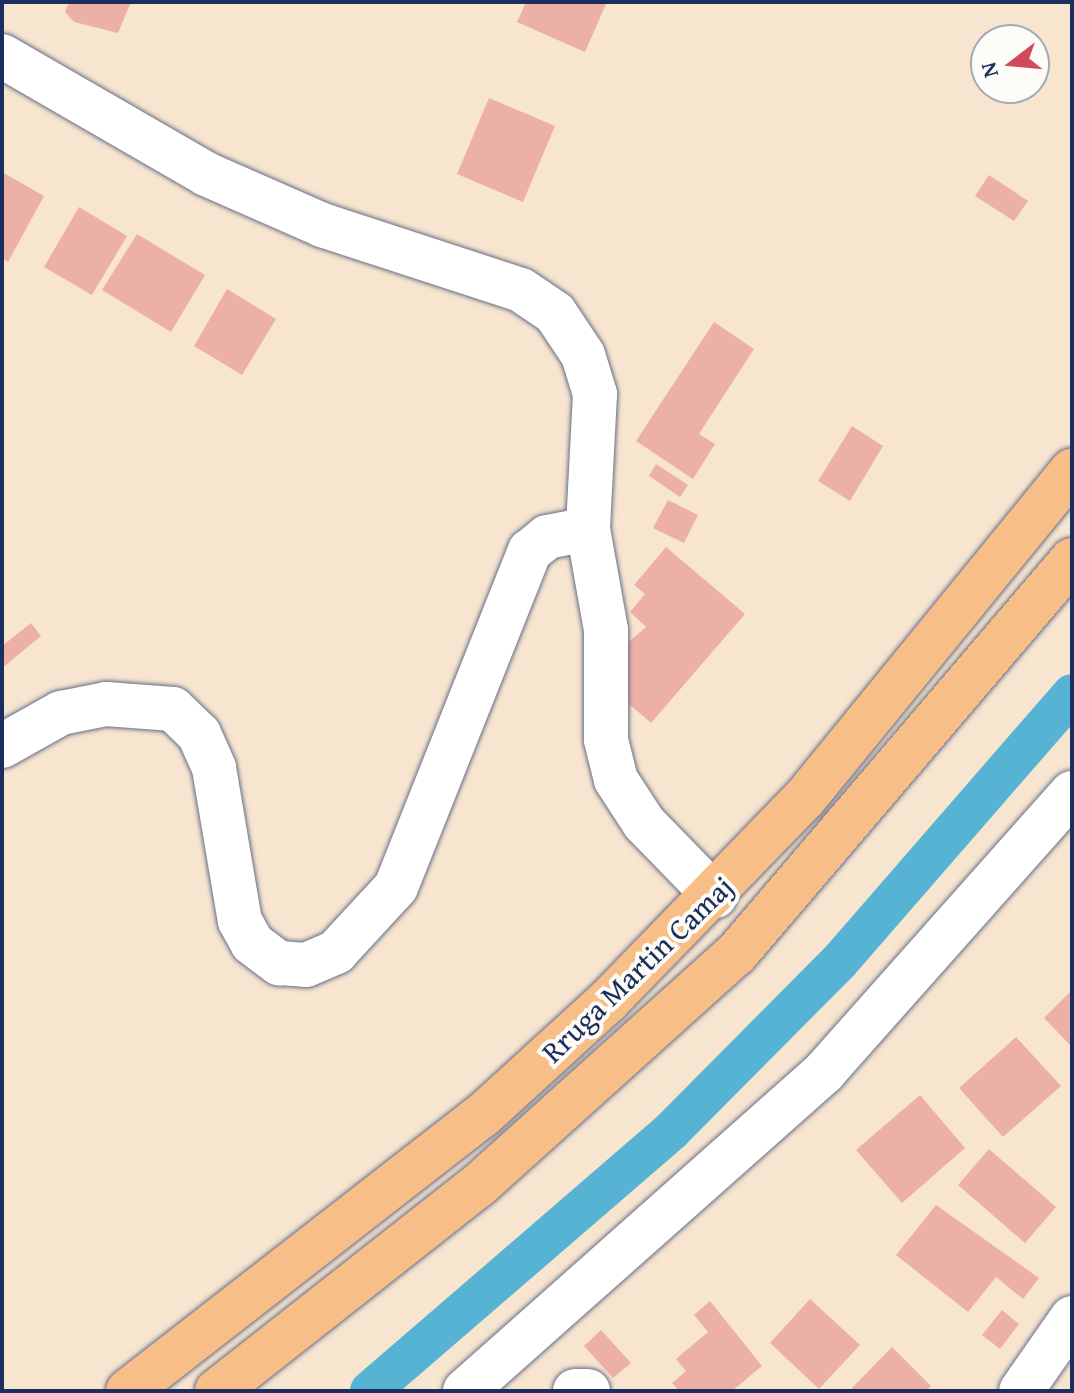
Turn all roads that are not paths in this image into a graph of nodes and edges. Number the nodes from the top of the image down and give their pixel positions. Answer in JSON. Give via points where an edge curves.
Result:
{"nodes":[{"id":1,"x":2,"y":56,"type":"edge"},
{"id":2,"x":1072,"y":470,"type":"edge"},
{"id":3,"x":588,"y":529,"type":"junction"},
{"id":4,"x":1072,"y":560,"type":"edge"},
{"id":5,"x":2,"y":746,"type":"edge"},
{"id":6,"x":1072,"y":793,"type":"edge"},
{"id":7,"x":715,"y":896,"type":"junction"},
{"id":8,"x":1072,"y":1318,"type":"edge"},
{"id":9,"x":128,"y":1391,"type":"edge"},
{"id":10,"x":217,"y":1391,"type":"edge"},
{"id":11,"x":465,"y":1391,"type":"edge"},
{"id":12,"x":575,"y":1391,"type":"edge"},
{"id":13,"x":588,"y":1391,"type":"edge"},
{"id":14,"x":1021,"y":1391,"type":"edge"}],
"edges":[{"from":1,"to":3,"type":"street","via":[[206,174],[322,225],[521,290],[555,313],[583,355],[595,394]]},
{"from":2,"to":7,"type":"highway","name":"Rruga Martin Camaj","via":[[804,799]]},
{"from":3,"to":5,"type":"street","via":[[547,537],[530,551],[396,887],[336,952],[306,965],[279,963],[252,943],[240,921],[214,768],[199,734],[173,709],[106,704],[61,713]]},
{"from":3,"to":7,"type":"street","via":[[606,630],[606,740],[616,780],[644,823]]},
{"from":4,"to":10,"type":"highway","name":"Rruga Martin Camaj","via":[[736,954],[491,1175]]},
{"from":6,"to":11,"type":"street","via":[[825,1071]]},
{"from":7,"to":9,"type":"highway","name":"Rruga Martin Camaj","via":[[483,1115]]},
{"from":8,"to":14,"type":"street"},
{"from":12,"to":13,"type":"street"}]}
